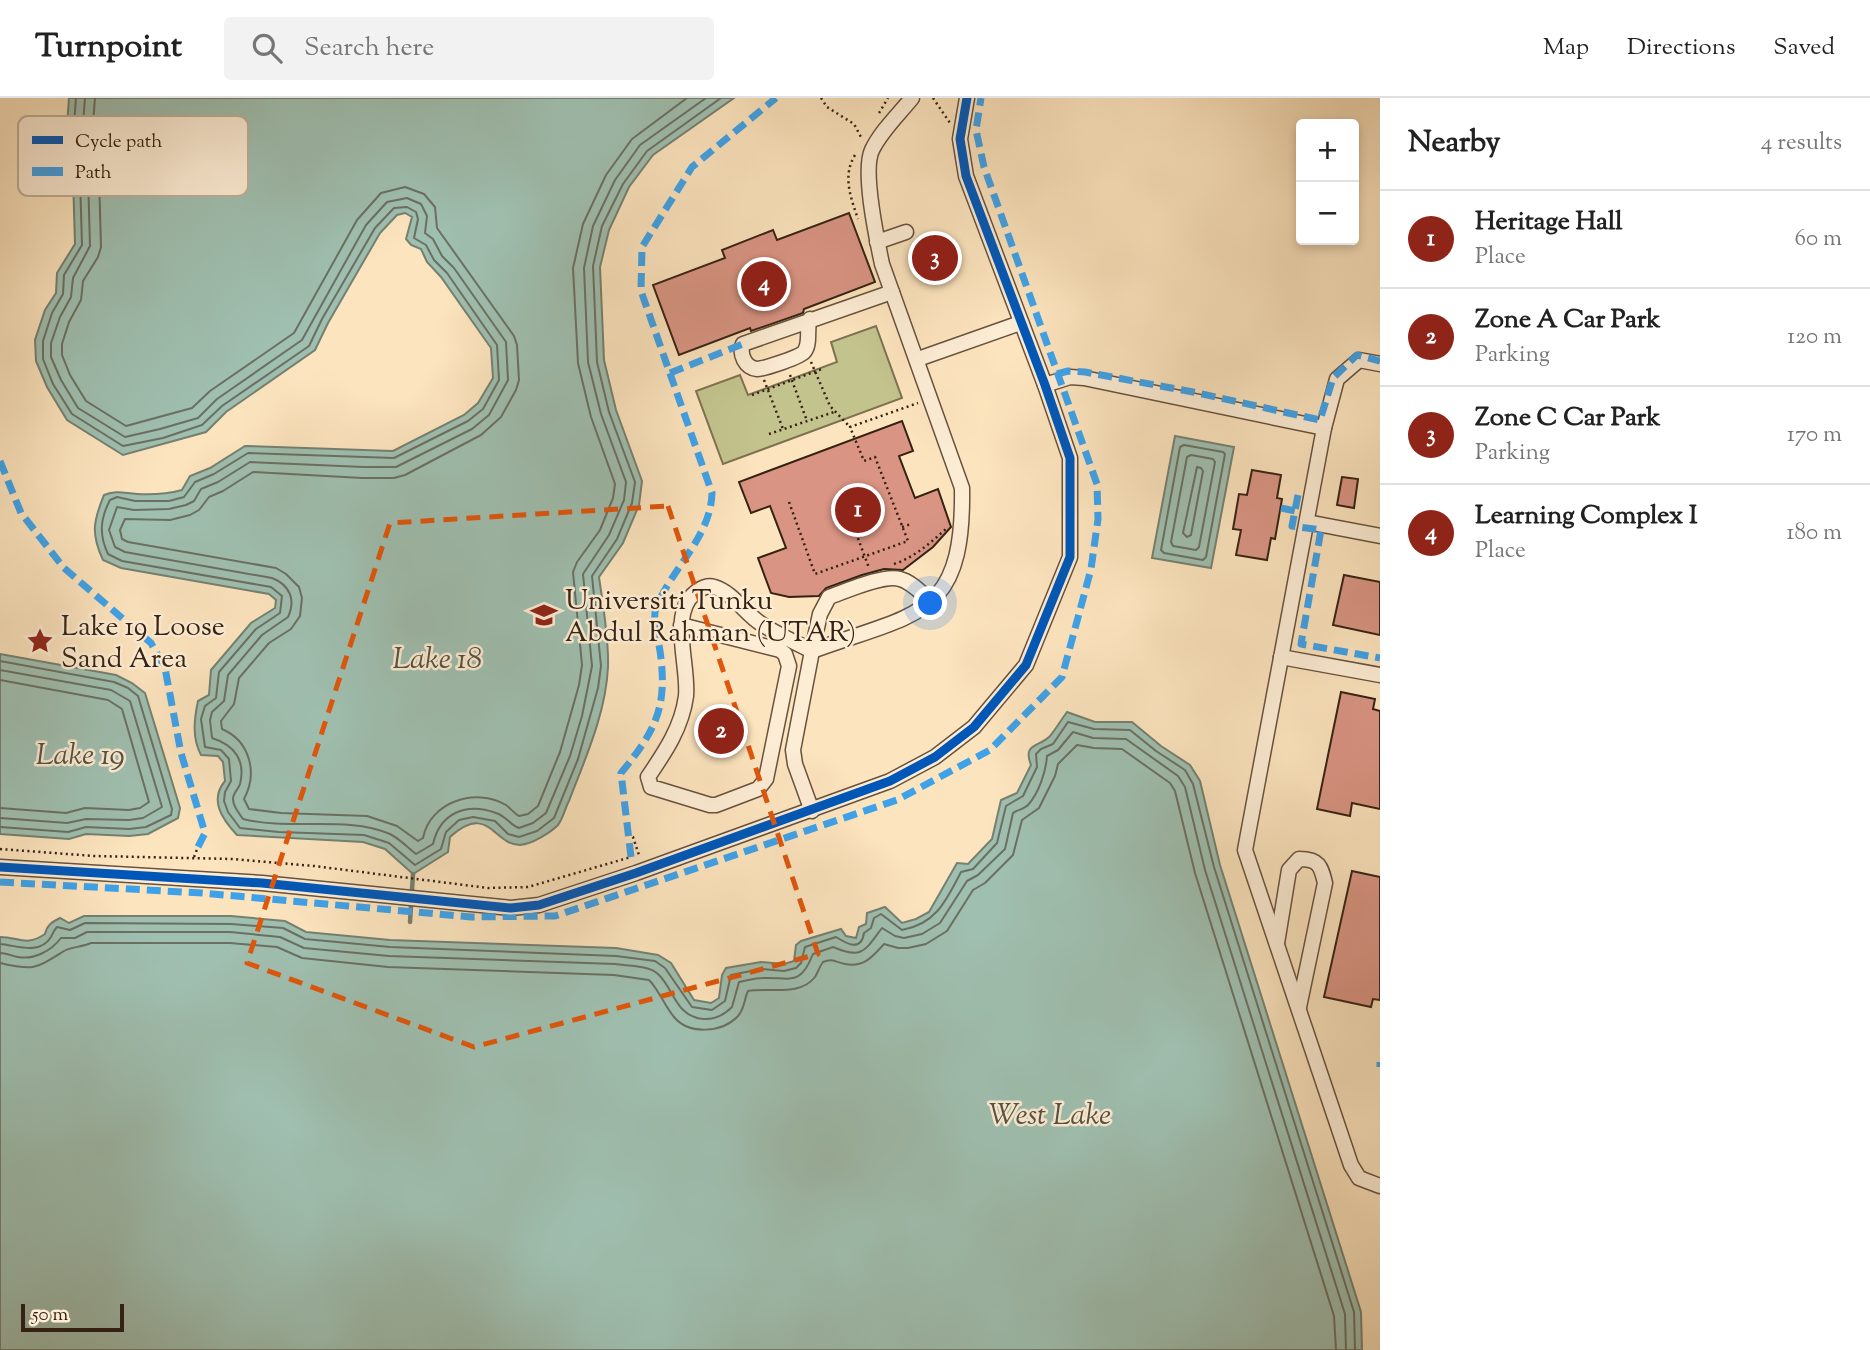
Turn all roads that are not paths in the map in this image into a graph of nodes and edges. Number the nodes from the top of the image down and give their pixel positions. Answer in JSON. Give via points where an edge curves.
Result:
{"nodes":[{"id":1,"x":912,"y":98,"type":"edge"},
{"id":2,"x":967,"y":98,"type":"edge"},
{"id":3,"x":906,"y":232,"type":"dead end"},
{"id":4,"x":877,"y":242,"type":"junction"},
{"id":5,"x":892,"y":292,"type":"junction"},
{"id":6,"x":810,"y":319,"type":"junction"},
{"id":7,"x":1020,"y":323,"type":"junction"},
{"id":8,"x":918,"y":359,"type":"junction"},
{"id":9,"x":1380,"y":364,"type":"edge"},
{"id":10,"x":1045,"y":385,"type":"junction"},
{"id":11,"x":1324,"y":428,"type":"junction"},
{"id":12,"x":1307,"y":522,"type":"junction"},
{"id":13,"x":1380,"y":536,"type":"edge"},
{"id":14,"x":932,"y":602,"type":"junction"},
{"id":15,"x":681,"y":625,"type":"junction"},
{"id":16,"x":812,"y":651,"type":"junction"},
{"id":17,"x":1281,"y":657,"type":"junction"},
{"id":18,"x":1380,"y":675,"type":"edge"},
{"id":19,"x":812,"y":811,"type":"junction"},
{"id":20,"x":0,"y":866,"type":"edge"},
{"id":21,"x":1276,"y":944,"type":"junction"},
{"id":22,"x":1298,"y":1009,"type":"junction"},
{"id":23,"x":1380,"y":1186,"type":"edge"}],
"edges":[{"from":1,"to":4,"type":"street","via":[[871,151],[868,166]]},
{"from":2,"to":7,"type":"street","via":[[960,139],[966,176]]},
{"from":3,"to":4,"type":"street"},
{"from":4,"to":5,"type":"street"},
{"from":5,"to":6,"type":"street"},
{"from":5,"to":8,"type":"street"},
{"from":6,"to":6,"type":"street","via":[[806,348],[800,355],[760,369],[747,364],[741,353],[743,344]]},
{"from":7,"to":8,"type":"street"},
{"from":7,"to":10,"type":"street"},
{"from":8,"to":14,"type":"street","via":[[962,488],[959,553],[947,584]]},
{"from":9,"to":11,"type":"street","via":[[1359,360],[1337,379]]},
{"from":10,"to":11,"type":"street","via":[[1084,378]]},
{"from":10,"to":19,"type":"street","via":[[1070,458],[1070,556],[1026,665],[974,727],[934,757],[890,781]]},
{"from":11,"to":12,"type":"street"},
{"from":12,"to":13,"type":"street"},
{"from":12,"to":17,"type":"street"},
{"from":14,"to":16,"type":"street","via":[[916,614]]},
{"from":14,"to":16,"type":"street","via":[[897,578],[829,597]]},
{"from":15,"to":15,"type":"street","via":[[686,695],[674,737],[648,777],[649,783],[716,805],[758,789],[766,779],[789,666],[780,650]]},
{"from":15,"to":16,"type":"street","via":[[688,599],[711,586],[759,622]]},
{"from":16,"to":19,"type":"street","via":[[793,750]]},
{"from":17,"to":18,"type":"street"},
{"from":17,"to":21,"type":"street","via":[[1245,850]]},
{"from":19,"to":20,"type":"street","via":[[539,905],[511,908],[262,883]]},
{"from":21,"to":22,"type":"street"},
{"from":21,"to":22,"type":"street","via":[[1289,870],[1299,859],[1311,859],[1321,867],[1325,883]]},
{"from":22,"to":23,"type":"street","via":[[1351,1165],[1359,1178]]}]}
